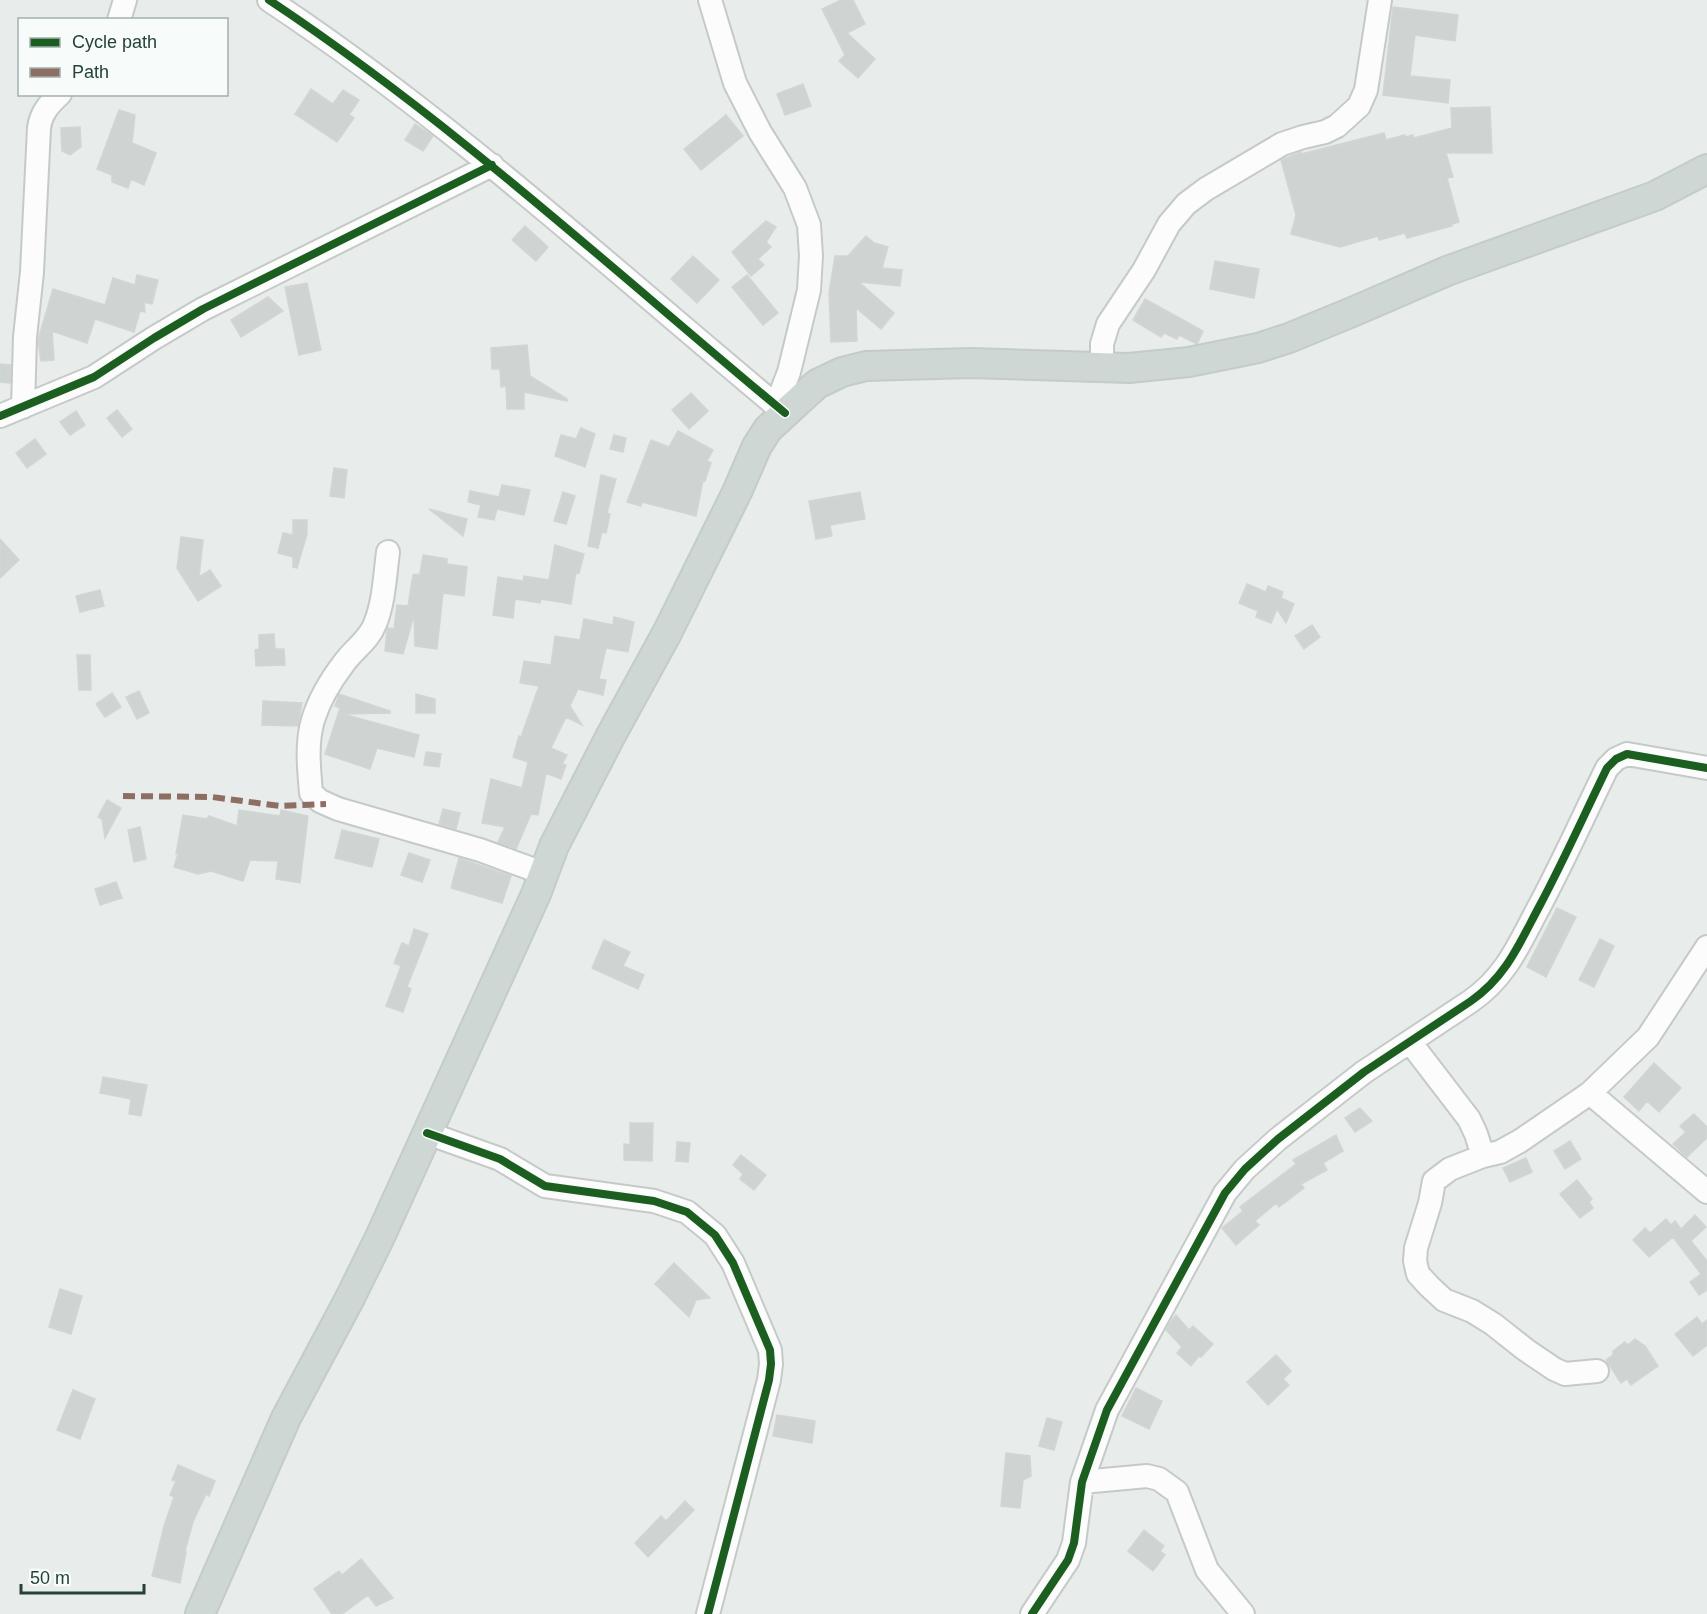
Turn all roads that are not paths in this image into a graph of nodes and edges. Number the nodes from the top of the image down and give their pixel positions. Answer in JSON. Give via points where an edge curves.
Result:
{"nodes":[{"id":1,"x":125,"y":0,"type":"edge"},
{"id":2,"x":268,"y":0,"type":"edge"},
{"id":3,"x":710,"y":0,"type":"edge"},
{"id":4,"x":1380,"y":0,"type":"edge"},
{"id":5,"x":120,"y":18,"type":"edge"},
{"id":6,"x":58,"y":96,"type":"edge"},
{"id":7,"x":492,"y":165,"type":"junction"},
{"id":8,"x":1707,"y":170,"type":"edge"},
{"id":9,"x":1102,"y":369,"type":"junction"},
{"id":10,"x":23,"y":407,"type":"junction"},
{"id":11,"x":781,"y":410,"type":"junction"},
{"id":12,"x":0,"y":416,"type":"edge"},
{"id":13,"x":388,"y":552,"type":"dead end"},
{"id":14,"x":1707,"y":768,"type":"edge"},
{"id":15,"x":543,"y":873,"type":"junction"},
{"id":16,"x":1707,"y":947,"type":"edge"},
{"id":17,"x":1410,"y":1042,"type":"junction"},
{"id":18,"x":1590,"y":1094,"type":"junction"},
{"id":19,"x":427,"y":1133,"type":"junction"},
{"id":20,"x":1483,"y":1156,"type":"junction"},
{"id":21,"x":1707,"y":1192,"type":"edge"},
{"id":22,"x":1597,"y":1371,"type":"dead end"},
{"id":23,"x":1082,"y":1482,"type":"junction"},
{"id":24,"x":200,"y":1614,"type":"edge"},
{"id":25,"x":708,"y":1614,"type":"edge"},
{"id":26,"x":1032,"y":1614,"type":"edge"},
{"id":27,"x":1242,"y":1614,"type":"edge"}],
"edges":[{"from":1,"to":5,"type":"street"},
{"from":2,"to":7,"type":"street","via":[[389,85]]},
{"from":3,"to":11,"type":"street","via":[[735,83],[795,188],[809,225],[809,290]]},
{"from":4,"to":9,"type":"street","via":[[1366,90],[1359,106],[1337,126],[1282,144],[1186,204],[1169,224],[1140,278],[1108,324],[1102,344]]},
{"from":6,"to":10,"type":"street","via":[[41,115],[37,143]]},
{"from":7,"to":10,"type":"street","via":[[203,309],[94,377]]},
{"from":7,"to":11,"type":"street"},
{"from":8,"to":9,"type":"main road","via":[[1654,196],[1447,271],[1278,341],[1190,362]]},
{"from":9,"to":11,"type":"main road","via":[[971,363],[866,366],[817,384]]},
{"from":10,"to":12,"type":"street"},
{"from":11,"to":15,"type":"main road","via":[[757,446],[667,633],[610,736]]},
{"from":13,"to":15,"type":"street","via":[[375,625],[345,661],[325,692],[313,721],[308,756],[311,793],[338,808]]},
{"from":14,"to":17,"type":"street","via":[[1627,754],[1616,759],[1607,768],[1557,872],[1496,981]]},
{"from":15,"to":19,"type":"main road"},
{"from":16,"to":18,"type":"street","via":[[1648,1037]]},
{"from":17,"to":20,"type":"street","via":[[1468,1119]]},
{"from":17,"to":23,"type":"street","via":[[1364,1072],[1278,1139],[1225,1193],[1107,1410]]},
{"from":18,"to":20,"type":"street","via":[[1520,1141]]},
{"from":18,"to":21,"type":"street"},
{"from":19,"to":24,"type":"main road","via":[[350,1298],[286,1418]]},
{"from":19,"to":25,"type":"street","via":[[500,1159],[545,1186],[654,1201],[687,1212],[715,1236],[733,1263],[770,1350],[771,1364]]},
{"from":20,"to":22,"type":"street","via":[[1450,1169],[1434,1181],[1416,1248],[1418,1274],[1444,1300],[1493,1324],[1554,1369],[1565,1374]]},
{"from":23,"to":26,"type":"street","via":[[1068,1560]]},
{"from":23,"to":27,"type":"street","via":[[1147,1476],[1177,1492],[1207,1570]]}]}
